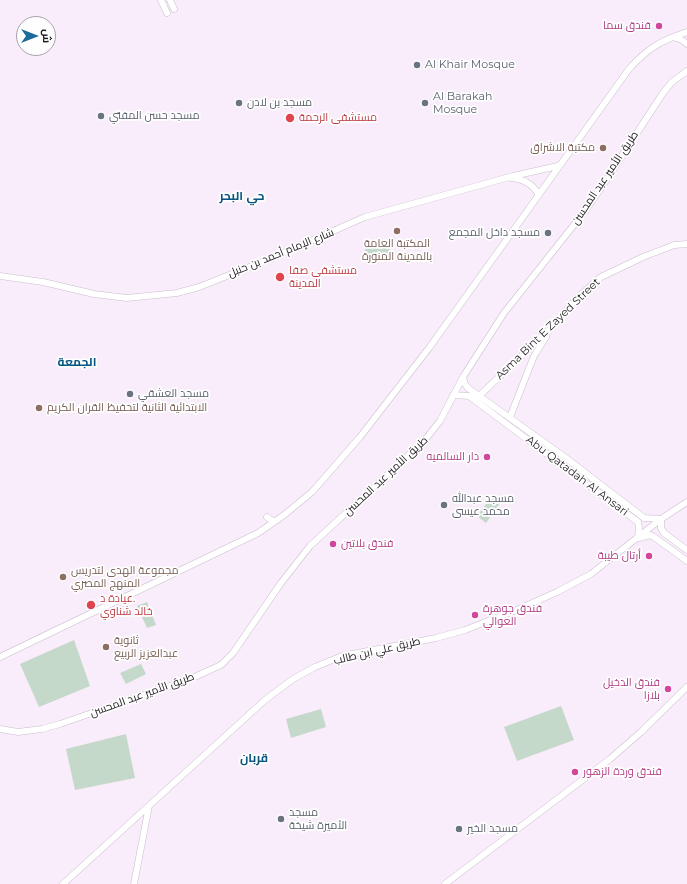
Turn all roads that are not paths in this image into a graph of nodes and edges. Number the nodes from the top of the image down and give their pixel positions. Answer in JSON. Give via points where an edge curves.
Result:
{"nodes":[{"id":1,"x":161,"y":0,"type":"edge"},
{"id":2,"x":170,"y":0,"type":"edge"},
{"id":3,"x":174,"y":9,"type":"dead end"},
{"id":4,"x":167,"y":13,"type":"dead end"},
{"id":5,"x":687,"y":32,"type":"edge"},
{"id":6,"x":673,"y":37,"type":"junction"},
{"id":7,"x":687,"y":44,"type":"edge"},
{"id":8,"x":687,"y":71,"type":"edge"},
{"id":9,"x":558,"y":166,"type":"junction"},
{"id":10,"x":504,"y":178,"type":"junction"},
{"id":11,"x":539,"y":195,"type":"junction"},
{"id":12,"x":687,"y":244,"type":"edge"},
{"id":13,"x":0,"y":276,"type":"edge"},
{"id":14,"x":550,"y":330,"type":"junction"},
{"id":15,"x":463,"y":377,"type":"junction"},
{"id":16,"x":453,"y":395,"type":"junction"},
{"id":17,"x":479,"y":396,"type":"junction"},
{"id":18,"x":510,"y":417,"type":"junction"},
{"id":19,"x":687,"y":502,"type":"edge"},
{"id":20,"x":267,"y":517,"type":"dead end"},
{"id":21,"x":661,"y":519,"type":"junction"},
{"id":22,"x":274,"y":522,"type":"junction"},
{"id":23,"x":638,"y":538,"type":"junction"},
{"id":24,"x":222,"y":542,"type":"dead end"},
{"id":25,"x":225,"y":549,"type":"junction"},
{"id":26,"x":687,"y":550,"type":"edge"},
{"id":27,"x":687,"y":561,"type":"edge"},
{"id":28,"x":35,"y":632,"type":"dead end"},
{"id":29,"x":39,"y":639,"type":"junction"},
{"id":30,"x":0,"y":657,"type":"edge"},
{"id":31,"x":687,"y":687,"type":"edge"},
{"id":32,"x":0,"y":729,"type":"edge"},
{"id":33,"x":149,"y":806,"type":"junction"},
{"id":34,"x":63,"y":884,"type":"edge"},
{"id":35,"x":134,"y":884,"type":"edge"},
{"id":36,"x":445,"y":884,"type":"edge"}],
"edges":[{"from":1,"to":4,"type":"main road"},
{"from":2,"to":3,"type":"main road"},
{"from":5,"to":6,"type":"main road"},
{"from":6,"to":7,"type":"main road"},
{"from":6,"to":9,"type":"main road","via":[[647,50],[629,69]]},
{"from":8,"to":15,"type":"main road","name":"طريق الأمير عبد المحسن","via":[[672,82],[663,93],[601,188],[507,308]]},
{"from":9,"to":10,"type":"main road","name":"شارع الإمام أحمد بن حنبل"},
{"from":9,"to":11,"type":"main road"},
{"from":10,"to":11,"type":"main road","via":[[520,178],[533,186]]},
{"from":10,"to":13,"type":"main road","name":"شارع الإمام أحمد بن حنبل","via":[[364,217],[272,258],[177,293],[127,298]]},
{"from":11,"to":22,"type":"main road","via":[[411,372],[360,437],[317,487]]},
{"from":12,"to":14,"type":"main road","name":"Asma Bint E Zayed Street","via":[[674,245],[642,257],[601,277],[576,299]]},
{"from":14,"to":17,"type":"main road","name":"Asma Bint E Zayed Street"},
{"from":14,"to":18,"type":"main road","via":[[534,356]]},
{"from":15,"to":16,"type":"main road","name":"طريق الأمير عبد المحسن"},
{"from":15,"to":17,"type":"main road","name":"Abu Qatadah Al Ansari","via":[[468,388]]},
{"from":16,"to":23,"type":"main road","name":"Abu Qatadah Al Ansari","via":[[469,396],[638,522]]},
{"from":16,"to":32,"type":"main road","name":"طريق الأمير عبد المحسن","via":[[440,420],[424,442],[310,546],[281,583],[233,654],[221,664],[190,679],[60,724],[18,732]]},
{"from":17,"to":18,"type":"main road","name":"Abu Qatadah Al Ansari"},
{"from":18,"to":21,"type":"main road","name":"Abu Qatadah Al Ansari","via":[[644,518]]},
{"from":19,"to":21,"type":"main road","name":"طريق علي ابن طالب"},
{"from":20,"to":22,"type":"main road"},
{"from":21,"to":23,"type":"main road","name":"طريق علي ابن طالب"},
{"from":21,"to":26,"type":"main road","via":[[664,533]]},
{"from":22,"to":25,"type":"main road"},
{"from":23,"to":27,"type":"main road","via":[[650,535]]},
{"from":23,"to":33,"type":"main road","name":"طريق علي ابن طالب","via":[[591,574],[519,609],[465,630],[436,638],[342,656],[293,679],[265,700]]},
{"from":24,"to":25,"type":"main road"},
{"from":25,"to":29,"type":"main road","via":[[164,574]]},
{"from":28,"to":29,"type":"main road"},
{"from":29,"to":30,"type":"main road"},
{"from":31,"to":36,"type":"main road","via":[[610,759]]},
{"from":33,"to":34,"type":"main road","name":"طريق علي ابن طالب"},
{"from":33,"to":35,"type":"main road"}]}
